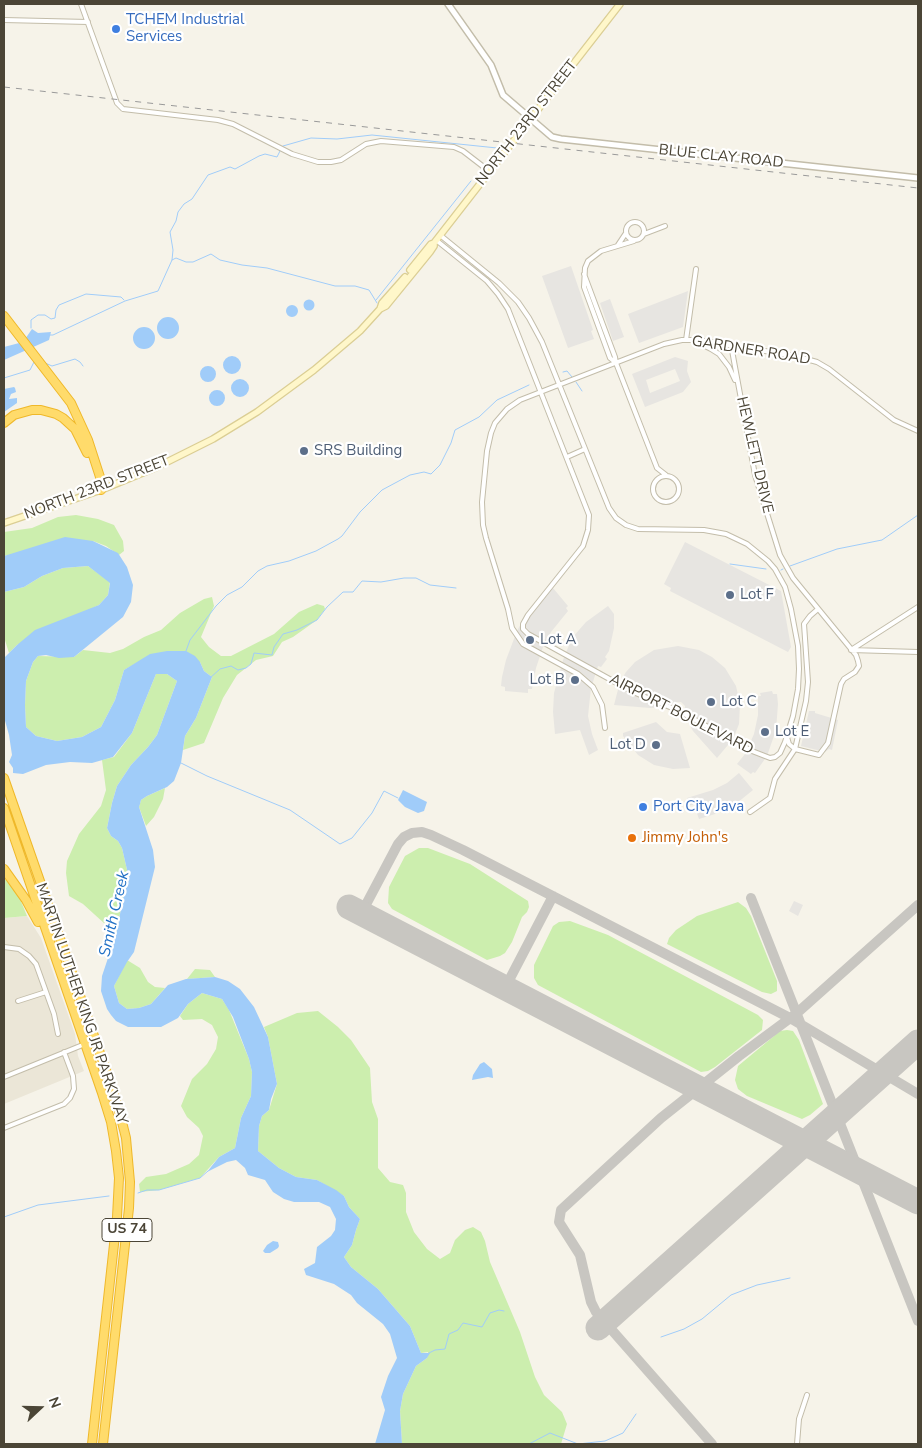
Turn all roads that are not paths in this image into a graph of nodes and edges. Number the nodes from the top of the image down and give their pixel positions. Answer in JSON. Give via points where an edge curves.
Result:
{"nodes":[{"id":1,"x":81,"y":4,"type":"edge"},
{"id":2,"x":448,"y":4,"type":"edge"},
{"id":3,"x":620,"y":4,"type":"edge"},
{"id":4,"x":4,"y":20,"type":"edge"},
{"id":5,"x":88,"y":22,"type":"junction"},
{"id":6,"x":530,"y":119,"type":"junction"},
{"id":7,"x":489,"y":171,"type":"junction"},
{"id":8,"x":918,"y":178,"type":"edge"},
{"id":9,"x":665,"y":226,"type":"dead end"},
{"id":10,"x":626,"y":233,"type":"junction"},
{"id":11,"x":644,"y":234,"type":"junction"},
{"id":12,"x":440,"y":235,"type":"junction"},
{"id":13,"x":634,"y":241,"type":"junction"},
{"id":14,"x":435,"y":242,"type":"junction"},
{"id":15,"x":618,"y":244,"type":"junction"},
{"id":16,"x":696,"y":269,"type":"dead end"},
{"id":17,"x":4,"y":316,"type":"edge"},
{"id":18,"x":688,"y":340,"type":"junction"},
{"id":19,"x":731,"y":345,"type":"junction"},
{"id":20,"x":616,"y":363,"type":"junction"},
{"id":21,"x":559,"y":385,"type":"junction"},
{"id":22,"x":541,"y":392,"type":"junction"},
{"id":23,"x":740,"y":394,"type":"junction"},
{"id":24,"x":4,"y":423,"type":"edge"},
{"id":25,"x":918,"y":431,"type":"edge"},
{"id":26,"x":585,"y":449,"type":"junction"},
{"id":27,"x":567,"y":456,"type":"junction"},
{"id":28,"x":657,"y":468,"type":"junction"},
{"id":29,"x":666,"y":476,"type":"junction"},
{"id":30,"x":656,"y":480,"type":"junction"},
{"id":31,"x":101,"y":490,"type":"junction"},
{"id":32,"x":4,"y":523,"type":"edge"},
{"id":33,"x":918,"y":607,"type":"edge"},
{"id":34,"x":818,"y":609,"type":"junction"},
{"id":35,"x":851,"y":650,"type":"junction"},
{"id":36,"x":918,"y":652,"type":"edge"},
{"id":37,"x":605,"y":728,"type":"dead end"},
{"id":38,"x":787,"y":737,"type":"junction"},
{"id":39,"x":795,"y":749,"type":"junction"},
{"id":40,"x":4,"y":778,"type":"edge"},
{"id":41,"x":4,"y":808,"type":"edge"},
{"id":42,"x":750,"y":812,"type":"dead end"},
{"id":43,"x":4,"y":869,"type":"edge"},
{"id":44,"x":4,"y":947,"type":"edge"},
{"id":45,"x":51,"y":948,"type":"junction"},
{"id":46,"x":46,"y":992,"type":"junction"},
{"id":47,"x":18,"y":1001,"type":"dead end"},
{"id":48,"x":58,"y":1034,"type":"dead end"},
{"id":49,"x":85,"y":1044,"type":"junction"},
{"id":50,"x":64,"y":1052,"type":"junction"},
{"id":51,"x":4,"y":1077,"type":"edge"},
{"id":52,"x":4,"y":1128,"type":"edge"},
{"id":53,"x":807,"y":1395,"type":"dead end"},
{"id":54,"x":92,"y":1444,"type":"edge"},
{"id":55,"x":103,"y":1444,"type":"edge"},
{"id":56,"x":797,"y":1444,"type":"edge"}],
"edges":[{"from":1,"to":5,"type":"street"},
{"from":2,"to":6,"type":"street","name":"BLUE CLAY ROAD","via":[[485,55],[503,95]]},
{"from":3,"to":6,"type":"main road","name":"NORTH 23RD STREET"},
{"from":4,"to":5,"type":"street"},
{"from":5,"to":7,"type":"street","via":[[117,103],[124,108],[233,124],[292,154],[318,162],[341,160],[366,144],[381,141],[454,147]]},
{"from":6,"to":7,"type":"main road","name":"NORTH 23RD STREET"},
{"from":6,"to":8,"type":"street","name":"BLUE CLAY ROAD","via":[[548,135],[561,140]]},
{"from":7,"to":12,"type":"main road","name":"NORTH 23RD STREET"},
{"from":9,"to":11,"type":"street"},
{"from":10,"to":11,"type":"street","via":[[628,225],[636,222]]},
{"from":10,"to":13,"type":"street"},
{"from":10,"to":15,"type":"street"},
{"from":11,"to":13,"type":"street"},
{"from":12,"to":14,"type":"main road","name":"NORTH 23RD STREET"},
{"from":12,"to":21,"type":"street","name":"AIRPORT BOULEVARD","via":[[493,277],[518,302],[542,342]]},
{"from":13,"to":15,"type":"street"},
{"from":14,"to":22,"type":"street","name":"AIRPORT BOULEVARD","via":[[479,274],[498,294],[510,314]]},
{"from":14,"to":31,"type":"main road","name":"NORTH 23RD STREET","via":[[386,306],[314,370],[214,439],[172,461]]},
{"from":15,"to":20,"type":"street","via":[[588,261],[584,274]]},
{"from":16,"to":18,"type":"street"},
{"from":17,"to":31,"type":"highway","via":[[65,394],[81,423],[100,477]]},
{"from":18,"to":19,"type":"street","name":"GARDNER ROAD"},
{"from":18,"to":20,"type":"street","name":"GARDNER ROAD","via":[[664,344]]},
{"from":18,"to":23,"type":"street","via":[[711,348],[724,360]]},
{"from":19,"to":23,"type":"street","name":"HEWLETT DRIVE"},
{"from":19,"to":25,"type":"street","name":"GARDNER ROAD","via":[[817,362],[894,420]]},
{"from":20,"to":21,"type":"street","name":"GARDNER ROAD"},
{"from":20,"to":28,"type":"street"},
{"from":21,"to":22,"type":"street","name":"GARDNER ROAD"},
{"from":21,"to":26,"type":"street","name":"AIRPORT BOULEVARD"},
{"from":22,"to":27,"type":"street","name":"AIRPORT BOULEVARD"},
{"from":22,"to":37,"type":"street","name":"GARDNER ROAD","via":[[520,400],[495,423],[487,451],[483,525],[515,635],[523,644],[588,682],[602,705]]},
{"from":23,"to":34,"type":"street","name":"HEWLETT DRIVE","via":[[755,475],[777,546],[789,572]]},
{"from":24,"to":31,"type":"highway","via":[[32,410],[63,418],[75,429],[86,448]]},
{"from":26,"to":27,"type":"street"},
{"from":26,"to":38,"type":"street","name":"AIRPORT BOULEVARD","via":[[608,508],[621,522],[638,529],[704,530],[726,534],[753,548],[775,569],[788,597],[798,655],[798,689]]},
{"from":27,"to":38,"type":"street","name":"AIRPORT BOULEVARD","via":[[589,515],[588,530],[583,546],[528,615],[522,624],[523,629],[633,692],[677,710],[761,755],[775,757]]},
{"from":28,"to":29,"type":"street"},
{"from":28,"to":30,"type":"street"},
{"from":29,"to":30,"type":"street"},
{"from":29,"to":30,"type":"street","via":[[674,478],[678,486],[678,494],[672,500],[664,502],[656,498],[653,490]]},
{"from":31,"to":32,"type":"main road","name":"NORTH 23RD STREET"},
{"from":33,"to":35,"type":"street"},
{"from":34,"to":35,"type":"street","name":"HEWLETT DRIVE"},
{"from":34,"to":39,"type":"street","via":[[804,624],[808,682]]},
{"from":35,"to":36,"type":"street"},
{"from":35,"to":39,"type":"street","name":"HEWLETT DRIVE","via":[[859,666],[840,684],[828,743],[818,755]]},
{"from":38,"to":39,"type":"street"},
{"from":39,"to":42,"type":"street","via":[[775,779],[770,798]]},
{"from":40,"to":55,"type":"highway","name":"MARTIN LUTHER KING JR PARKWAY","number":"US 74","via":[[109,1079],[126,1138],[129,1208]]},
{"from":41,"to":45,"type":"highway","name":"MARTIN LUTHER KING JR PARKWAY","number":"US 74"},
{"from":43,"to":45,"type":"highway","via":[[26,900]]},
{"from":44,"to":46,"type":"street","via":[[19,949],[33,960]]},
{"from":45,"to":49,"type":"highway","name":"MARTIN LUTHER KING JR PARKWAY","number":"US 74"},
{"from":46,"to":47,"type":"street"},
{"from":46,"to":48,"type":"street"},
{"from":49,"to":50,"type":"street"},
{"from":49,"to":54,"type":"highway","name":"MARTIN LUTHER KING JR PARKWAY","number":"US 74","via":[[110,1122],[119,1178]]},
{"from":50,"to":51,"type":"street"},
{"from":50,"to":52,"type":"street","via":[[73,1076],[74,1089],[70,1098],[64,1104]]},
{"from":53,"to":56,"type":"street","via":[[799,1419]]}]}
